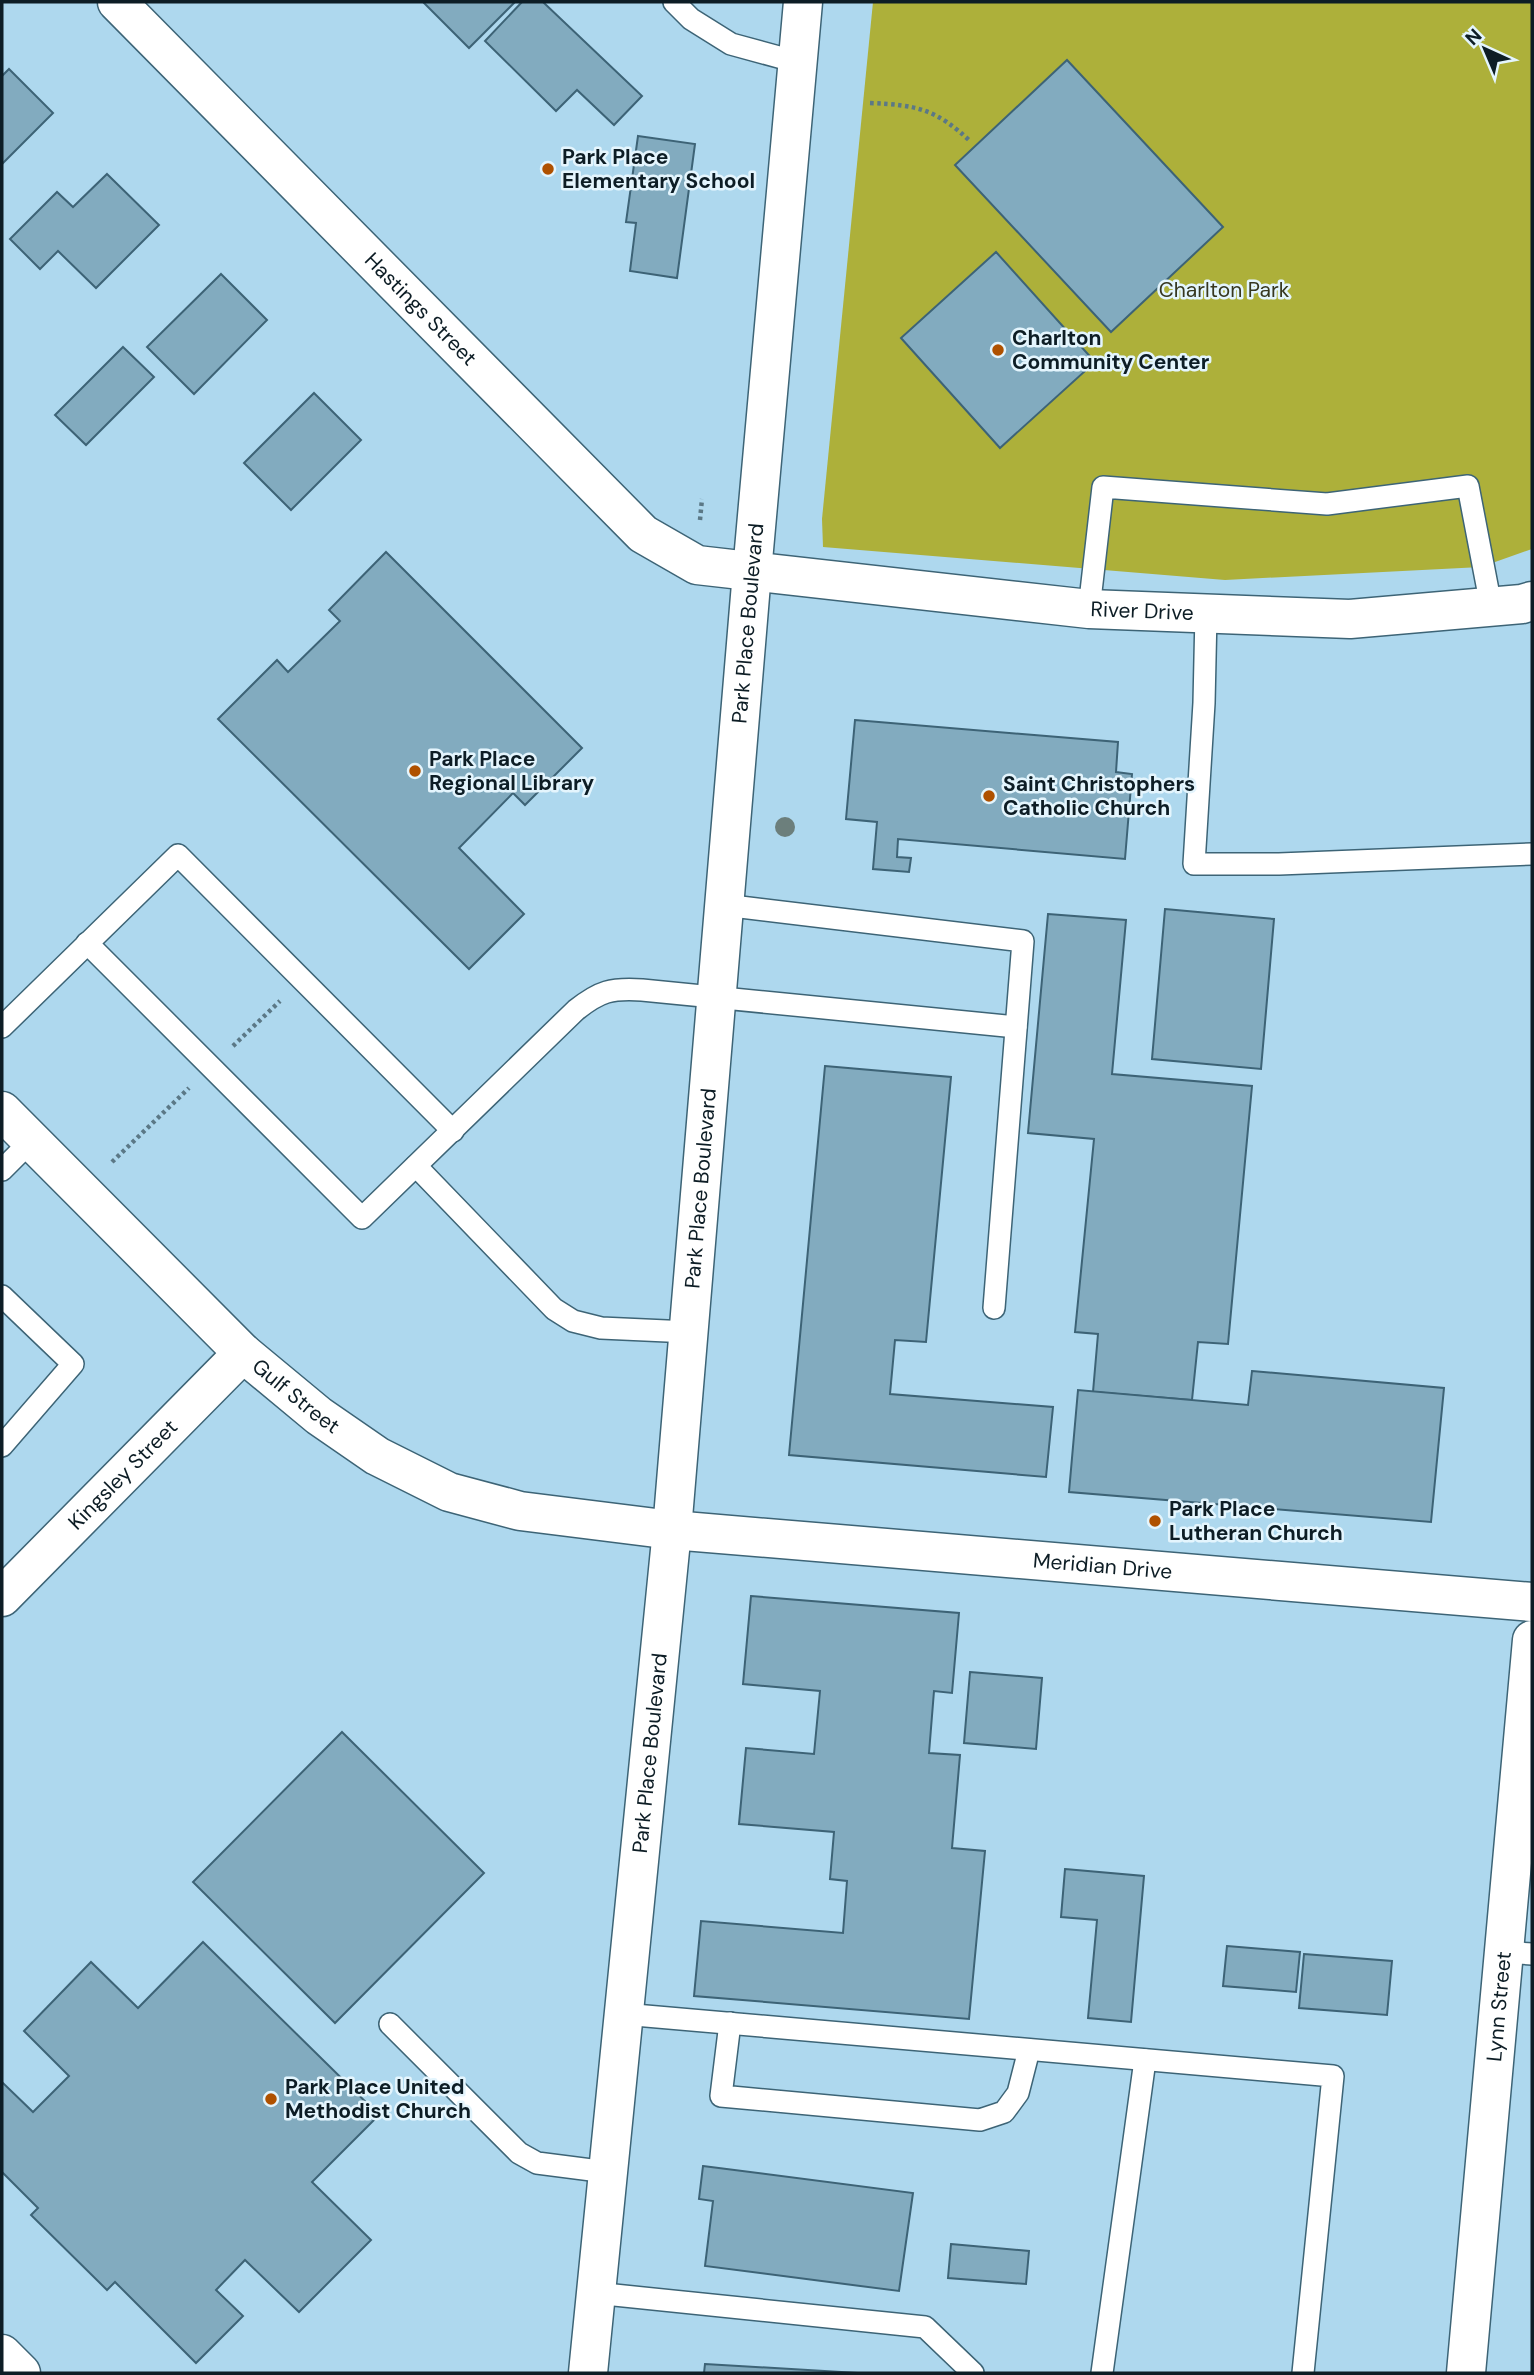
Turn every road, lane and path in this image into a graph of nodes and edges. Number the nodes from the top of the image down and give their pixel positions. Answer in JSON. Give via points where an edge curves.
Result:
{"nodes":[{"id":1,"x":117,"y":2,"type":"edge"},
{"id":2,"x":674,"y":2,"type":"edge"},
{"id":3,"x":803,"y":2,"type":"edge"},
{"id":4,"x":797,"y":62,"type":"junction"},
{"id":5,"x":870,"y":103,"type":"dead end"},
{"id":6,"x":971,"y":142,"type":"dead end"},
{"id":7,"x":702,"y":499,"type":"dead end"},
{"id":8,"x":700,"y":524,"type":"dead end"},
{"id":9,"x":752,"y":572,"type":"junction"},
{"id":10,"x":1519,"y":607,"type":"edge"},
{"id":11,"x":1089,"y":609,"type":"junction"},
{"id":12,"x":1206,"y":614,"type":"junction"},
{"id":13,"x":1532,"y":854,"type":"edge"},
{"id":14,"x":724,"y":905,"type":"junction"},
{"id":15,"x":87,"y":943,"type":"junction"},
{"id":16,"x":717,"y":996,"type":"junction"},
{"id":17,"x":2,"y":1027,"type":"edge"},
{"id":18,"x":1016,"y":1027,"type":"junction"},
{"id":19,"x":2,"y":1111,"type":"edge"},
{"id":20,"x":453,"y":1131,"type":"junction"},
{"id":21,"x":31,"y":1141,"type":"junction"},
{"id":22,"x":416,"y":1166,"type":"junction"},
{"id":23,"x":2,"y":1170,"type":"edge"},
{"id":24,"x":2,"y":1296,"type":"edge"},
{"id":25,"x":994,"y":1308,"type":"dead end"},
{"id":26,"x":688,"y":1332,"type":"junction"},
{"id":27,"x":243,"y":1353,"type":"junction"},
{"id":28,"x":2,"y":1446,"type":"edge"},
{"id":29,"x":672,"y":1530,"type":"junction"},
{"id":30,"x":2,"y":1597,"type":"edge"},
{"id":31,"x":1532,"y":1602,"type":"edge"},
{"id":32,"x":1532,"y":1640,"type":"edge"},
{"id":33,"x":1518,"y":1953,"type":"edge"},
{"id":34,"x":623,"y":2014,"type":"junction"},
{"id":35,"x":730,"y":2023,"type":"junction"},
{"id":36,"x":390,"y":2024,"type":"dead end"},
{"id":37,"x":1029,"y":2050,"type":"junction"},
{"id":38,"x":1145,"y":2060,"type":"junction"},
{"id":39,"x":607,"y":2172,"type":"junction"},
{"id":40,"x":595,"y":2293,"type":"junction"},
{"id":41,"x":2,"y":2354,"type":"edge"},
{"id":42,"x":21,"y":2373,"type":"edge"},
{"id":43,"x":588,"y":2373,"type":"edge"},
{"id":44,"x":972,"y":2373,"type":"edge"},
{"id":45,"x":1102,"y":2373,"type":"edge"},
{"id":46,"x":1303,"y":2373,"type":"edge"},
{"id":47,"x":1466,"y":2373,"type":"edge"}],
"edges":[{"from":1,"to":9,"type":"street","name":"Hastings Street","via":[[643,534],[697,565]]},
{"from":2,"to":4,"type":"lane","via":[[691,19],[731,44]]},
{"from":3,"to":4,"type":"street","name":"Park Place Boulevard"},
{"from":4,"to":9,"type":"street","name":"Park Place Boulevard"},
{"from":5,"to":6,"type":"path","via":[[926,111],[950,122]]},
{"from":7,"to":8,"type":"path"},
{"from":9,"to":11,"type":"street","name":"River Drive"},
{"from":9,"to":14,"type":"street","name":"Park Place Boulevard"},
{"from":10,"to":11,"type":"lane","via":[[1468,486],[1327,505],[1103,487]]},
{"from":10,"to":12,"type":"street","name":"River Drive","via":[[1350,619]]},
{"from":11,"to":12,"type":"street","name":"River Drive"},
{"from":12,"to":13,"type":"lane","via":[[1194,864]]},
{"from":14,"to":16,"type":"street","name":"Park Place Boulevard"},
{"from":14,"to":18,"type":"lane","via":[[1023,940]]},
{"from":15,"to":17,"type":"lane"},
{"from":15,"to":20,"type":"lane","via":[[178,855]]},
{"from":15,"to":22,"type":"lane","via":[[362,1218]]},
{"from":16,"to":18,"type":"lane"},
{"from":16,"to":20,"type":"lane","via":[[620,988],[595,995]]},
{"from":16,"to":26,"type":"street","name":"Park Place Boulevard"},
{"from":18,"to":25,"type":"lane"},
{"from":19,"to":21,"type":"street","name":"Gulf Street"},
{"from":20,"to":22,"type":"lane"},
{"from":21,"to":23,"type":"lane"},
{"from":21,"to":27,"type":"street","name":"Gulf Street"},
{"from":22,"to":26,"type":"lane","via":[[554,1309],[573,1321],[601,1328]]},
{"from":24,"to":28,"type":"lane","via":[[73,1364]]},
{"from":26,"to":29,"type":"street","name":"Park Place Boulevard"},
{"from":27,"to":29,"type":"street","name":"Gulf Street","via":[[319,1416],[377,1456],[449,1492],[520,1511]]},
{"from":27,"to":30,"type":"street","name":"Kingsley Street"},
{"from":29,"to":31,"type":"street","name":"Meridian Drive"},
{"from":29,"to":34,"type":"street","name":"Park Place Boulevard"},
{"from":32,"to":33,"type":"street","name":"Lynn Street"},
{"from":33,"to":47,"type":"street","name":"Lynn Street"},
{"from":34,"to":35,"type":"lane"},
{"from":34,"to":39,"type":"street","name":"Park Place Boulevard"},
{"from":35,"to":37,"type":"lane"},
{"from":35,"to":37,"type":"lane","via":[[721,2096],[980,2120],[1004,2112],[1018,2093]]},
{"from":36,"to":39,"type":"lane","via":[[519,2153],[537,2163]]},
{"from":37,"to":38,"type":"lane"},
{"from":38,"to":45,"type":"lane"},
{"from":38,"to":46,"type":"lane","via":[[1333,2076]]},
{"from":39,"to":40,"type":"street","name":"Park Place Boulevard"},
{"from":40,"to":43,"type":"street","name":"Park Place Boulevard"},
{"from":40,"to":44,"type":"lane","via":[[926,2327]]},
{"from":41,"to":42,"type":"street"}]}
